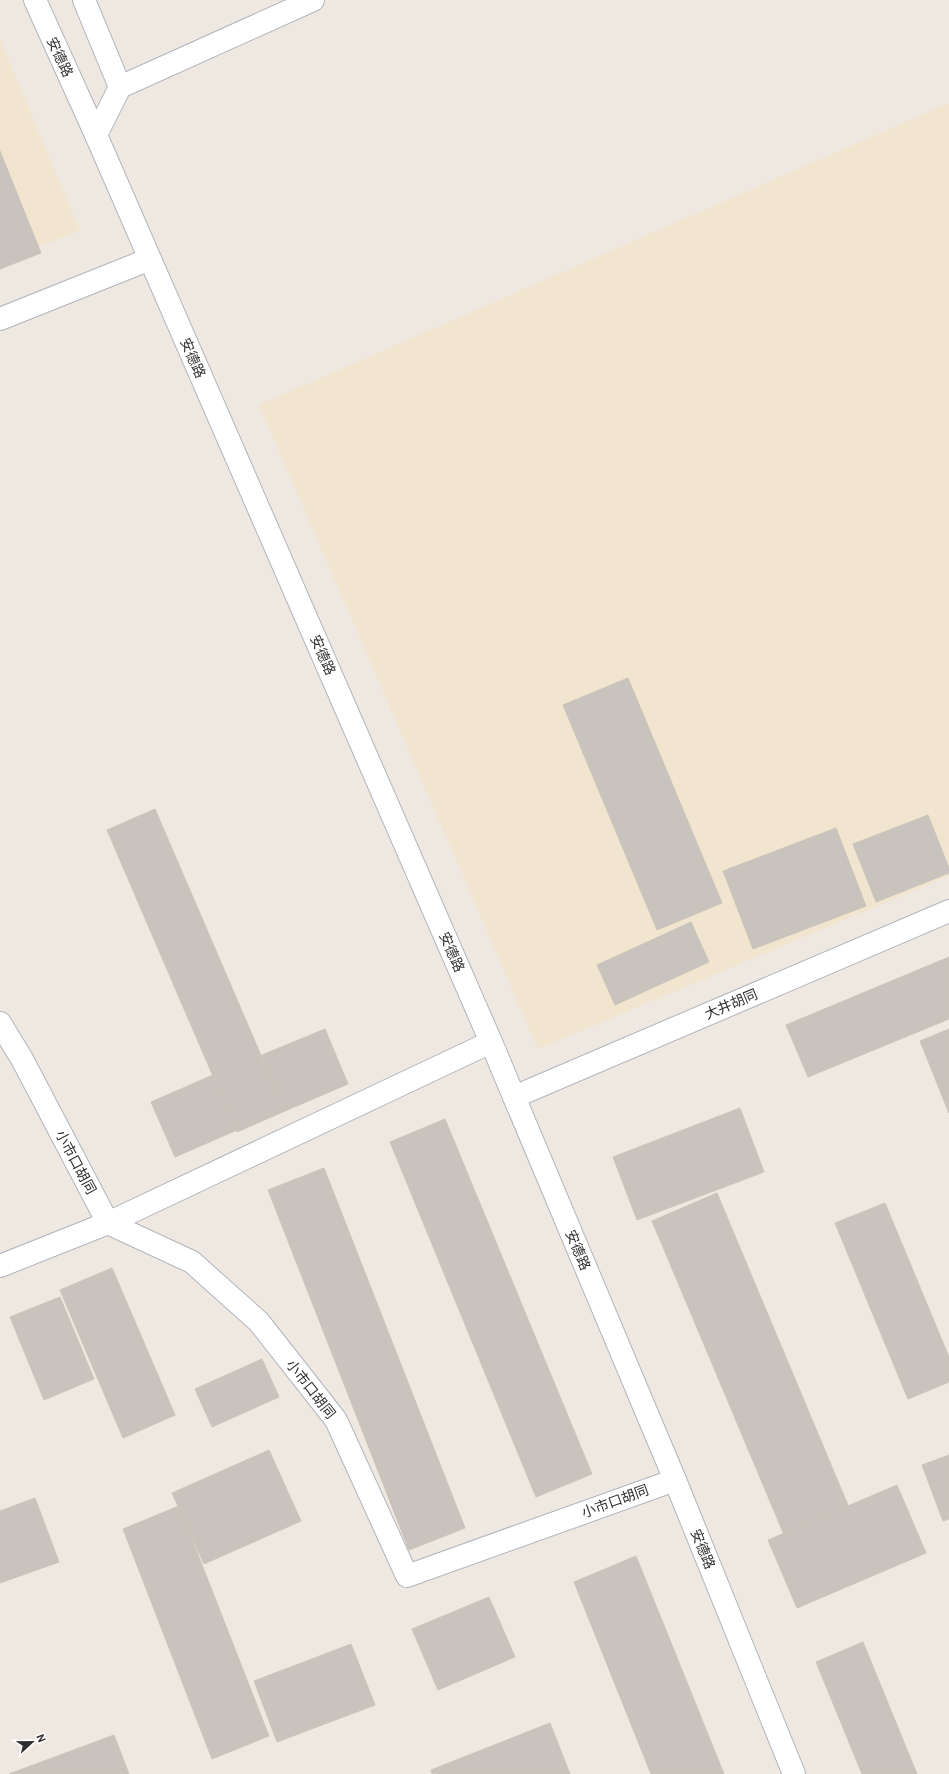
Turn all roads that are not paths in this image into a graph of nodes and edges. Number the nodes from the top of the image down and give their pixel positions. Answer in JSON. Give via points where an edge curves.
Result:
{"nodes":[{"id":1,"x":35,"y":0,"type":"edge"},
{"id":2,"x":84,"y":0,"type":"edge"},
{"id":3,"x":313,"y":0,"type":"edge"},
{"id":4,"x":120,"y":87,"type":"junction"},
{"id":5,"x":96,"y":136,"type":"junction"},
{"id":6,"x":150,"y":259,"type":"junction"},
{"id":7,"x":0,"y":319,"type":"edge"},
{"id":8,"x":949,"y":911,"type":"edge"},
{"id":9,"x":0,"y":1023,"type":"edge"},
{"id":10,"x":491,"y":1042,"type":"junction"},
{"id":11,"x":514,"y":1098,"type":"junction"},
{"id":12,"x":108,"y":1223,"type":"junction"},
{"id":13,"x":0,"y":1266,"type":"edge"},
{"id":14,"x":675,"y":1480,"type":"junction"},
{"id":15,"x":794,"y":1774,"type":"edge"}],
"edges":[{"from":1,"to":5,"type":"street","name":"安德路"},
{"from":2,"to":4,"type":"street"},
{"from":3,"to":4,"type":"street"},
{"from":4,"to":5,"type":"street"},
{"from":5,"to":6,"type":"street","name":"安德路"},
{"from":6,"to":7,"type":"street"},
{"from":6,"to":10,"type":"street","name":"安德路"},
{"from":8,"to":11,"type":"street","name":"大井胡同"},
{"from":9,"to":12,"type":"street","name":"小市口胡同","via":[[22,1059]]},
{"from":10,"to":11,"type":"street","name":"安德路"},
{"from":10,"to":12,"type":"street"},
{"from":11,"to":14,"type":"street","name":"安德路"},
{"from":12,"to":13,"type":"street"},
{"from":12,"to":14,"type":"street","name":"小市口胡同","via":[[192,1262],[259,1322],[336,1420],[407,1576]]},
{"from":14,"to":15,"type":"street","name":"安德路"}]}
